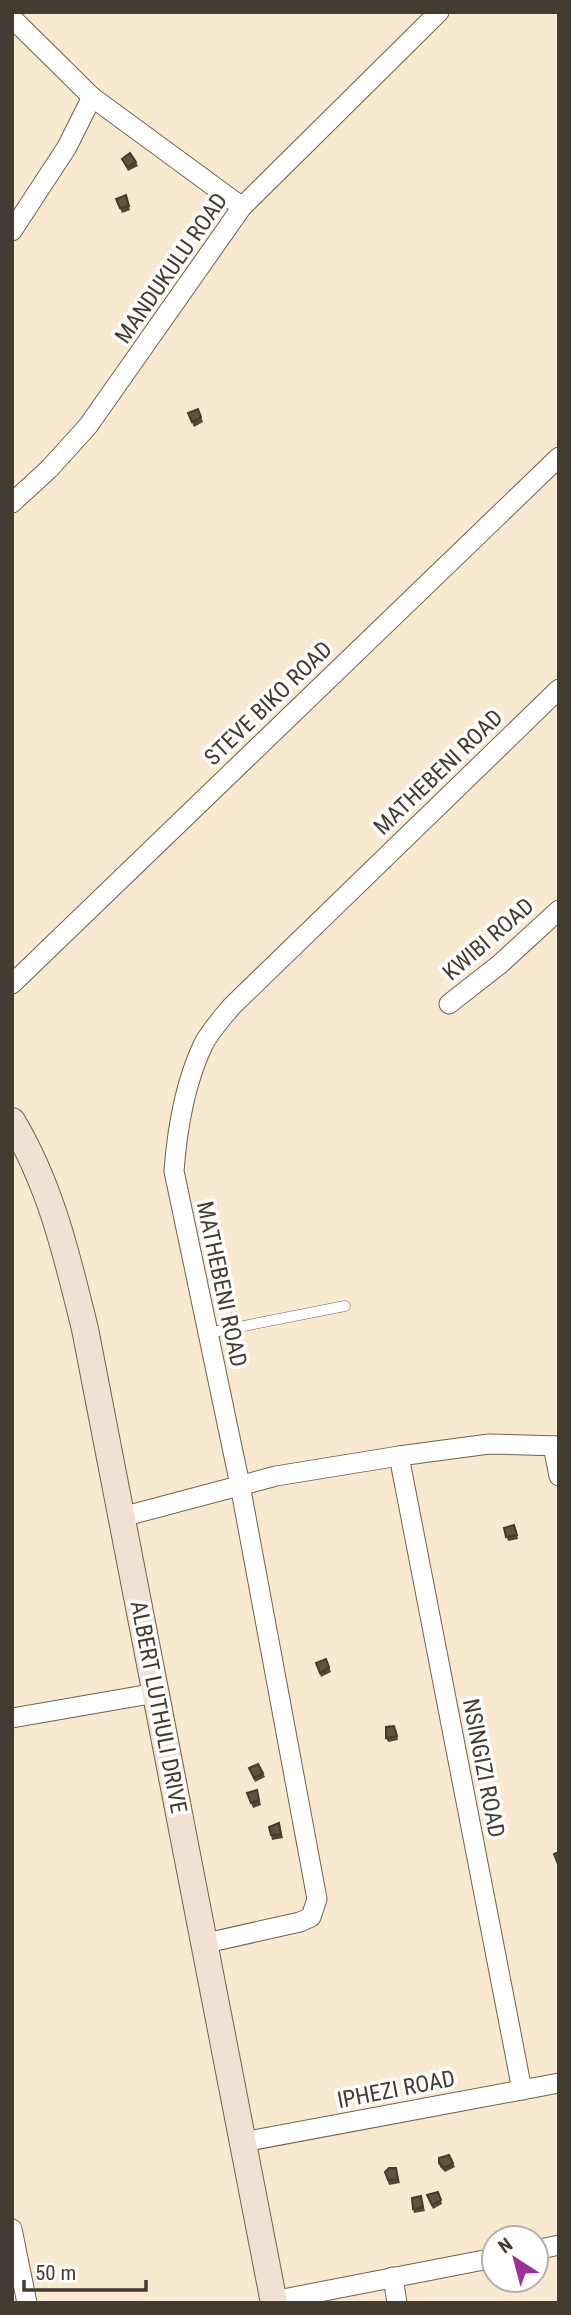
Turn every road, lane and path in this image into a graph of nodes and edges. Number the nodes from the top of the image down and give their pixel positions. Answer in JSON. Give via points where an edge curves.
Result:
{"nodes":[{"id":1,"x":439,"y":12,"type":"edge"},
{"id":2,"x":12,"y":18,"type":"edge"},
{"id":3,"x":92,"y":97,"type":"junction"},
{"id":4,"x":242,"y":207,"type":"junction"},
{"id":5,"x":12,"y":231,"type":"edge"},
{"id":6,"x":559,"y":457,"type":"edge"},
{"id":7,"x":12,"y":503,"type":"edge"},
{"id":8,"x":559,"y":689,"type":"edge"},
{"id":9,"x":559,"y":910,"type":"edge"},
{"id":10,"x":12,"y":984,"type":"edge"},
{"id":11,"x":449,"y":1004,"type":"dead end"},
{"id":12,"x":12,"y":1121,"type":"edge"},
{"id":13,"x":345,"y":1306,"type":"dead end"},
{"id":14,"x":208,"y":1333,"type":"junction"},
{"id":15,"x":556,"y":1446,"type":"edge"},
{"id":16,"x":399,"y":1456,"type":"junction"},
{"id":17,"x":559,"y":1476,"type":"edge"},
{"id":18,"x":240,"y":1485,"type":"junction"},
{"id":19,"x":122,"y":1517,"type":"junction"},
{"id":20,"x":156,"y":1693,"type":"junction"},
{"id":21,"x":12,"y":1718,"type":"edge"},
{"id":22,"x":202,"y":1944,"type":"junction"},
{"id":23,"x":559,"y":2083,"type":"edge"},
{"id":24,"x":522,"y":2090,"type":"junction"},
{"id":25,"x":243,"y":2142,"type":"junction"},
{"id":26,"x":12,"y":2229,"type":"edge"},
{"id":27,"x":480,"y":2261,"type":"edge"},
{"id":28,"x":393,"y":2277,"type":"junction"},
{"id":29,"x":273,"y":2302,"type":"edge"},
{"id":30,"x":27,"y":2303,"type":"edge"},
{"id":31,"x":397,"y":2303,"type":"edge"}],
"edges":[{"from":1,"to":4,"type":"street","name":"MANDUKULU ROAD"},
{"from":2,"to":3,"type":"street"},
{"from":3,"to":4,"type":"street"},
{"from":3,"to":5,"type":"street","via":[[67,147]]},
{"from":4,"to":7,"type":"street","name":"MANDUKULU ROAD","via":[[88,426]]},
{"from":6,"to":10,"type":"street","name":"STEVE BIKO ROAD"},
{"from":8,"to":14,"type":"street","name":"MATHEBENI ROAD","via":[[256,982],[203,1045],[176,1139],[174,1171]]},
{"from":9,"to":11,"type":"street","name":"KWIBI ROAD"},
{"from":12,"to":19,"type":"street","name":"ALBERT LUTHULI DRIVE","via":[[30,1152],[60,1227]]},
{"from":13,"to":14,"type":"lane"},
{"from":14,"to":18,"type":"street","name":"MATHEBENI ROAD"},
{"from":15,"to":16,"type":"street","via":[[489,1444]]},
{"from":15,"to":17,"type":"street"},
{"from":16,"to":18,"type":"street"},
{"from":16,"to":24,"type":"street","name":"NSINGIZI ROAD"},
{"from":18,"to":19,"type":"street"},
{"from":18,"to":22,"type":"street","name":"MATHEBENI ROAD","via":[[317,1906],[311,1917],[300,1922]]},
{"from":19,"to":20,"type":"street","name":"ALBERT LUTHULI DRIVE"},
{"from":20,"to":21,"type":"street"},
{"from":20,"to":22,"type":"street","name":"ALBERT LUTHULI DRIVE"},
{"from":22,"to":25,"type":"street","name":"ALBERT LUTHULI DRIVE"},
{"from":23,"to":24,"type":"street","name":"IPHEZI ROAD"},
{"from":24,"to":25,"type":"street","name":"IPHEZI ROAD"},
{"from":25,"to":29,"type":"street","name":"ALBERT LUTHULI DRIVE"},
{"from":26,"to":30,"type":"street"},
{"from":27,"to":28,"type":"street"},
{"from":28,"to":29,"type":"street"},
{"from":28,"to":31,"type":"street"}]}
